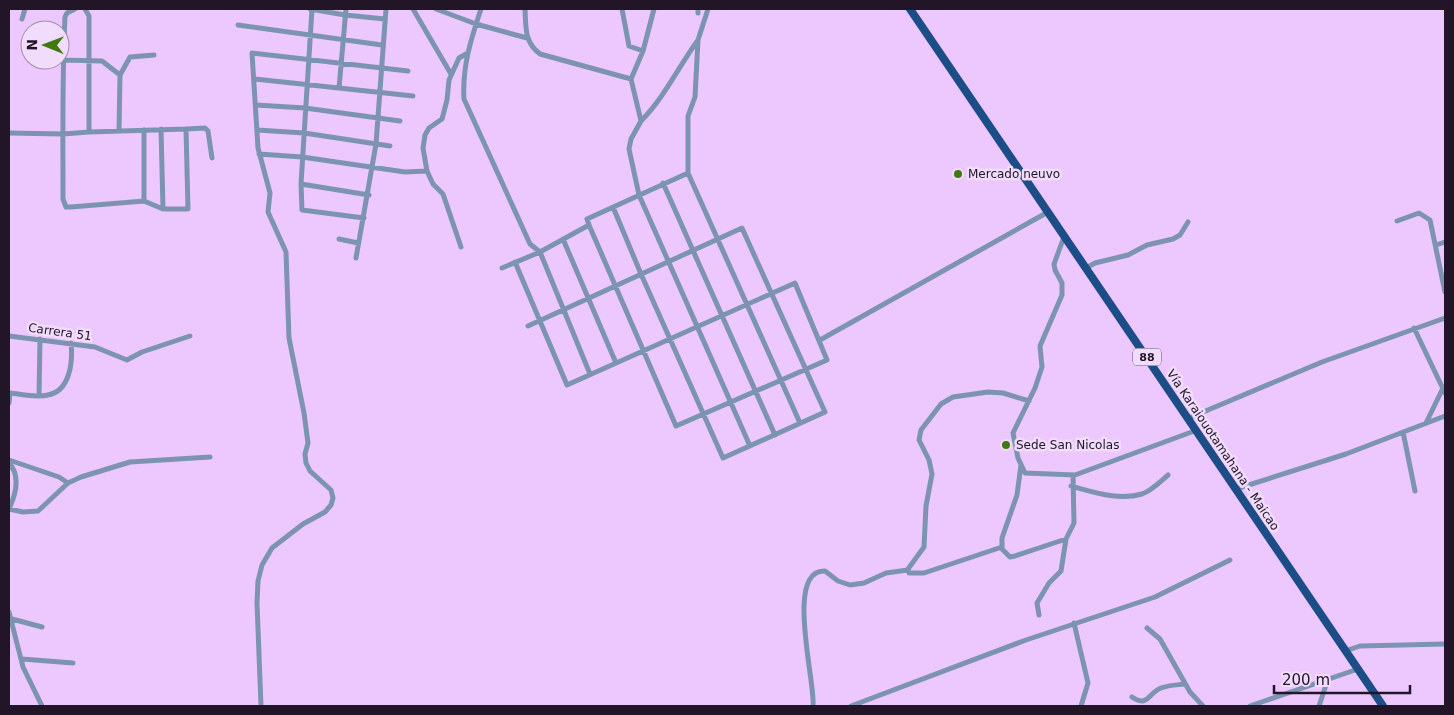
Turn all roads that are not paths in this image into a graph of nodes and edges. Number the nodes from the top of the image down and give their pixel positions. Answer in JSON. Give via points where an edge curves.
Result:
{"nodes":[{"id":1,"x":25,"y":9,"type":"edge"},
{"id":2,"x":75,"y":9,"type":"edge"},
{"id":3,"x":85,"y":9,"type":"edge"},
{"id":4,"x":311,"y":9,"type":"edge"},
{"id":5,"x":346,"y":9,"type":"edge"},
{"id":6,"x":386,"y":9,"type":"edge"},
{"id":7,"x":413,"y":9,"type":"edge"},
{"id":8,"x":436,"y":9,"type":"edge"},
{"id":9,"x":481,"y":9,"type":"edge"},
{"id":10,"x":523,"y":9,"type":"edge"},
{"id":11,"x":622,"y":9,"type":"edge"},
{"id":12,"x":654,"y":9,"type":"edge"},
{"id":13,"x":708,"y":9,"type":"edge"},
{"id":14,"x":910,"y":9,"type":"edge"},
{"id":15,"x":345,"y":15,"type":"junction"},
{"id":16,"x":22,"y":19,"type":"dead end"},
{"id":17,"x":385,"y":19,"type":"junction"},
{"id":18,"x":65,"y":20,"type":"edge"},
{"id":19,"x":476,"y":24,"type":"junction"},
{"id":20,"x":238,"y":25,"type":"dead end"},
{"id":21,"x":310,"y":34,"type":"junction"},
{"id":22,"x":527,"y":38,"type":"junction"},
{"id":23,"x":698,"y":40,"type":"junction"},
{"id":24,"x":343,"y":41,"type":"junction"},
{"id":25,"x":382,"y":45,"type":"junction"},
{"id":26,"x":643,"y":51,"type":"junction"},
{"id":27,"x":154,"y":54,"type":"dead end"},
{"id":28,"x":466,"y":54,"type":"junction"},
{"id":29,"x":89,"y":59,"type":"junction"},
{"id":30,"x":308,"y":59,"type":"junction"},
{"id":31,"x":70,"y":60,"type":"edge"},
{"id":32,"x":341,"y":63,"type":"junction"},
{"id":33,"x":381,"y":68,"type":"junction"},
{"id":34,"x":63,"y":70,"type":"edge"},
{"id":35,"x":408,"y":71,"type":"dead end"},
{"id":36,"x":451,"y":74,"type":"junction"},
{"id":37,"x":120,"y":76,"type":"junction"},
{"id":38,"x":255,"y":79,"type":"junction"},
{"id":39,"x":631,"y":79,"type":"junction"},
{"id":40,"x":306,"y":84,"type":"junction"},
{"id":41,"x":340,"y":88,"type":"junction"},
{"id":42,"x":380,"y":92,"type":"junction"},
{"id":43,"x":413,"y":96,"type":"dead end"},
{"id":44,"x":256,"y":105,"type":"junction"},
{"id":45,"x":305,"y":108,"type":"junction"},
{"id":46,"x":379,"y":119,"type":"junction"},
{"id":47,"x":400,"y":121,"type":"dead end"},
{"id":48,"x":642,"y":121,"type":"junction"},
{"id":49,"x":162,"y":129,"type":"junction"},
{"id":50,"x":186,"y":129,"type":"junction"},
{"id":51,"x":144,"y":130,"type":"junction"},
{"id":52,"x":257,"y":130,"type":"junction"},
{"id":53,"x":119,"y":131,"type":"junction"},
{"id":54,"x":88,"y":132,"type":"junction"},
{"id":55,"x":304,"y":133,"type":"junction"},
{"id":56,"x":9,"y":134,"type":"edge"},
{"id":57,"x":63,"y":134,"type":"junction"},
{"id":58,"x":376,"y":144,"type":"junction"},
{"id":59,"x":390,"y":146,"type":"dead end"},
{"id":60,"x":259,"y":154,"type":"junction"},
{"id":61,"x":302,"y":157,"type":"junction"},
{"id":62,"x":212,"y":158,"type":"dead end"},
{"id":63,"x":373,"y":168,"type":"junction"},
{"id":64,"x":427,"y":171,"type":"junction"},
{"id":65,"x":688,"y":173,"type":"junction"},
{"id":66,"x":301,"y":184,"type":"junction"},
{"id":67,"x":663,"y":184,"type":"junction"},
{"id":68,"x":369,"y":195,"type":"junction"},
{"id":69,"x":639,"y":195,"type":"junction"},
{"id":70,"x":144,"y":201,"type":"junction"},
{"id":71,"x":613,"y":207,"type":"junction"},
{"id":72,"x":163,"y":209,"type":"junction"},
{"id":73,"x":1048,"y":212,"type":"junction"},
{"id":74,"x":364,"y":218,"type":"junction"},
{"id":75,"x":1397,"y":221,"type":"dead end"},
{"id":76,"x":1188,"y":222,"type":"dead end"},
{"id":77,"x":588,"y":225,"type":"junction"},
{"id":78,"x":1064,"y":237,"type":"junction"},
{"id":79,"x":339,"y":239,"type":"dead end"},
{"id":80,"x":563,"y":239,"type":"junction"},
{"id":81,"x":717,"y":239,"type":"junction"},
{"id":82,"x":1445,"y":242,"type":"edge"},
{"id":83,"x":358,"y":243,"type":"junction"},
{"id":84,"x":1436,"y":245,"type":"junction"},
{"id":85,"x":461,"y":247,"type":"dead end"},
{"id":86,"x":693,"y":251,"type":"junction"},
{"id":87,"x":540,"y":252,"type":"junction"},
{"id":88,"x":356,"y":258,"type":"dead end"},
{"id":89,"x":515,"y":262,"type":"junction"},
{"id":90,"x":668,"y":262,"type":"junction"},
{"id":91,"x":502,"y":268,"type":"dead end"},
{"id":92,"x":1086,"y":268,"type":"junction"},
{"id":93,"x":641,"y":274,"type":"junction"},
{"id":94,"x":615,"y":286,"type":"junction"},
{"id":95,"x":1445,"y":292,"type":"edge"},
{"id":96,"x":771,"y":293,"type":"junction"},
{"id":97,"x":588,"y":298,"type":"junction"},
{"id":98,"x":747,"y":304,"type":"junction"},
{"id":99,"x":563,"y":310,"type":"junction"},
{"id":100,"x":722,"y":315,"type":"junction"},
{"id":101,"x":1445,"y":318,"type":"edge"},
{"id":102,"x":539,"y":321,"type":"junction"},
{"id":103,"x":528,"y":326,"type":"dead end"},
{"id":104,"x":697,"y":326,"type":"junction"},
{"id":105,"x":1414,"y":328,"type":"junction"},
{"id":106,"x":9,"y":336,"type":"edge"},
{"id":107,"x":190,"y":336,"type":"dead end"},
{"id":108,"x":671,"y":338,"type":"junction"},
{"id":109,"x":40,"y":340,"type":"junction"},
{"id":110,"x":820,"y":340,"type":"junction"},
{"id":111,"x":71,"y":344,"type":"junction"},
{"id":112,"x":643,"y":350,"type":"junction"},
{"id":113,"x":616,"y":363,"type":"junction"},
{"id":114,"x":806,"y":369,"type":"junction"},
{"id":115,"x":590,"y":374,"type":"junction"},
{"id":116,"x":781,"y":380,"type":"junction"},
{"id":117,"x":1444,"y":391,"type":"edge"},
{"id":118,"x":755,"y":392,"type":"junction"},
{"id":119,"x":9,"y":393,"type":"edge"},
{"id":120,"x":39,"y":396,"type":"junction"},
{"id":121,"x":1029,"y":401,"type":"junction"},
{"id":122,"x":9,"y":402,"type":"edge"},
{"id":123,"x":730,"y":402,"type":"junction"},
{"id":124,"x":704,"y":414,"type":"junction"},
{"id":125,"x":1445,"y":416,"type":"edge"},
{"id":126,"x":1189,"y":418,"type":"junction"},
{"id":127,"x":800,"y":423,"type":"junction"},
{"id":128,"x":1426,"y":423,"type":"junction"},
{"id":129,"x":1196,"y":430,"type":"junction"},
{"id":130,"x":1403,"y":432,"type":"junction"},
{"id":131,"x":775,"y":435,"type":"junction"},
{"id":132,"x":750,"y":446,"type":"junction"},
{"id":133,"x":210,"y":457,"type":"dead end"},
{"id":134,"x":9,"y":461,"type":"edge"},
{"id":135,"x":1021,"y":465,"type":"junction"},
{"id":136,"x":1072,"y":475,"type":"junction"},
{"id":137,"x":1168,"y":475,"type":"dead end"},
{"id":138,"x":68,"y":483,"type":"junction"},
{"id":139,"x":1071,"y":486,"type":"junction"},
{"id":140,"x":1236,"y":490,"type":"junction"},
{"id":141,"x":1415,"y":491,"type":"dead end"},
{"id":142,"x":9,"y":509,"type":"edge"},
{"id":143,"x":1066,"y":540,"type":"junction"},
{"id":144,"x":1002,"y":547,"type":"junction"},
{"id":145,"x":1230,"y":560,"type":"dead end"},
{"id":146,"x":908,"y":570,"type":"junction"},
{"id":147,"x":9,"y":612,"type":"edge"},
{"id":148,"x":1039,"y":615,"type":"dead end"},
{"id":149,"x":12,"y":620,"type":"junction"},
{"id":150,"x":1074,"y":623,"type":"junction"},
{"id":151,"x":12,"y":627,"type":"edge"},
{"id":152,"x":42,"y":627,"type":"dead end"},
{"id":153,"x":1147,"y":628,"type":"dead end"},
{"id":154,"x":1445,"y":644,"type":"edge"},
{"id":155,"x":1345,"y":651,"type":"junction"},
{"id":156,"x":22,"y":659,"type":"junction"},
{"id":157,"x":73,"y":663,"type":"dead end"},
{"id":158,"x":1358,"y":669,"type":"junction"},
{"id":159,"x":1328,"y":679,"type":"junction"},
{"id":160,"x":1185,"y":684,"type":"junction"},
{"id":161,"x":1132,"y":697,"type":"dead end"},
{"id":162,"x":42,"y":706,"type":"edge"},
{"id":163,"x":260,"y":706,"type":"edge"},
{"id":164,"x":813,"y":706,"type":"edge"},
{"id":165,"x":851,"y":706,"type":"edge"},
{"id":166,"x":1081,"y":706,"type":"edge"},
{"id":167,"x":1203,"y":706,"type":"edge"},
{"id":168,"x":1250,"y":706,"type":"edge"},
{"id":169,"x":1318,"y":706,"type":"edge"},
{"id":170,"x":1383,"y":706,"type":"edge"}],
"edges":[{"from":1,"to":16,"type":"street"},
{"from":2,"to":18,"type":"street","via":[[65,14]]},
{"from":3,"to":29,"type":"street","via":[[89,16]]},
{"from":4,"to":15,"type":"street"},
{"from":4,"to":21,"type":"street"},
{"from":5,"to":15,"type":"street"},
{"from":6,"to":17,"type":"street"},
{"from":7,"to":36,"type":"street"},
{"from":8,"to":19,"type":"street"},
{"from":9,"to":19,"type":"street"},
{"from":10,"to":22,"type":"street"},
{"from":11,"to":26,"type":"street","via":[[629,46]]},
{"from":12,"to":26,"type":"street"},
{"from":13,"to":23,"type":"street"},
{"from":14,"to":73,"type":"highway","name":"Vía Karaiouotamahana - Maicao","number":"88"},
{"from":15,"to":17,"type":"street"},
{"from":15,"to":24,"type":"street"},
{"from":17,"to":25,"type":"street"},
{"from":19,"to":22,"type":"street"},
{"from":19,"to":28,"type":"street"},
{"from":20,"to":21,"type":"street"},
{"from":21,"to":24,"type":"street"},
{"from":21,"to":30,"type":"street"},
{"from":22,"to":39,"type":"street","via":[[540,54]]},
{"from":23,"to":48,"type":"street"},
{"from":23,"to":65,"type":"street","via":[[695,97],[688,116]]},
{"from":24,"to":25,"type":"street"},
{"from":24,"to":32,"type":"street"},
{"from":25,"to":33,"type":"street"},
{"from":26,"to":39,"type":"street"},
{"from":27,"to":37,"type":"street","via":[[130,57]]},
{"from":28,"to":36,"type":"street","via":[[459,58]]},
{"from":28,"to":87,"type":"street","via":[[464,99],[530,244]]},
{"from":29,"to":31,"type":"street"},
{"from":29,"to":37,"type":"street","via":[[107,63]]},
{"from":29,"to":54,"type":"street"},
{"from":30,"to":32,"type":"street"},
{"from":30,"to":38,"type":"street","via":[[252,52]]},
{"from":30,"to":40,"type":"street"},
{"from":32,"to":33,"type":"street"},
{"from":32,"to":41,"type":"street"},
{"from":33,"to":35,"type":"street"},
{"from":33,"to":42,"type":"street"},
{"from":34,"to":57,"type":"street"},
{"from":36,"to":64,"type":"street","via":[[442,119],[425,135],[423,148]]},
{"from":37,"to":53,"type":"street"},
{"from":38,"to":40,"type":"street"},
{"from":38,"to":44,"type":"street"},
{"from":39,"to":48,"type":"street"},
{"from":40,"to":41,"type":"street"},
{"from":40,"to":45,"type":"street"},
{"from":41,"to":42,"type":"street"},
{"from":42,"to":43,"type":"street"},
{"from":42,"to":46,"type":"street"},
{"from":44,"to":45,"type":"street"},
{"from":44,"to":52,"type":"street"},
{"from":45,"to":46,"type":"street"},
{"from":45,"to":55,"type":"street"},
{"from":46,"to":47,"type":"street"},
{"from":46,"to":58,"type":"street"},
{"from":48,"to":69,"type":"street","via":[[630,139],[629,149]]},
{"from":49,"to":50,"type":"street"},
{"from":49,"to":51,"type":"street"},
{"from":49,"to":72,"type":"street"},
{"from":50,"to":62,"type":"street","via":[[205,128],[208,131]]},
{"from":50,"to":72,"type":"street","via":[[188,209]]},
{"from":51,"to":53,"type":"street"},
{"from":51,"to":70,"type":"street"},
{"from":52,"to":55,"type":"street"},
{"from":52,"to":60,"type":"street"},
{"from":53,"to":54,"type":"street"},
{"from":54,"to":57,"type":"street"},
{"from":55,"to":58,"type":"street"},
{"from":55,"to":61,"type":"street"},
{"from":56,"to":57,"type":"street"},
{"from":57,"to":70,"type":"street","via":[[63,199],[66,207]]},
{"from":58,"to":59,"type":"street"},
{"from":58,"to":63,"type":"street"},
{"from":60,"to":61,"type":"street"},
{"from":60,"to":163,"type":"street","via":[[270,193],[270,219],[286,252],[289,338],[304,413],[308,443],[306,463],[331,490],[333,498],[324,512],[272,548],[262,565],[257,603]]},
{"from":61,"to":63,"type":"street"},
{"from":61,"to":66,"type":"street"},
{"from":63,"to":64,"type":"street"},
{"from":63,"to":68,"type":"street"},
{"from":64,"to":85,"type":"street","via":[[443,194]]},
{"from":65,"to":67,"type":"street"},
{"from":65,"to":81,"type":"street"},
{"from":66,"to":68,"type":"street"},
{"from":66,"to":74,"type":"street","via":[[302,210]]},
{"from":67,"to":69,"type":"street"},
{"from":67,"to":86,"type":"street"},
{"from":68,"to":74,"type":"street"},
{"from":69,"to":71,"type":"street"},
{"from":69,"to":90,"type":"street"},
{"from":70,"to":72,"type":"street"},
{"from":71,"to":77,"type":"street","via":[[587,219]]},
{"from":71,"to":93,"type":"street"},
{"from":73,"to":78,"type":"highway","name":"Vía Karaiouotamahana - Maicao","number":"88"},
{"from":73,"to":110,"type":"street"},
{"from":74,"to":83,"type":"street"},
{"from":75,"to":84,"type":"street","via":[[1420,213],[1426,215]]},
{"from":76,"to":92,"type":"street","via":[[1173,239],[1147,245],[1128,255]]},
{"from":77,"to":80,"type":"street"},
{"from":77,"to":94,"type":"street"},
{"from":78,"to":92,"type":"highway","name":"Vía Karaiouotamahana - Maicao","number":"88"},
{"from":78,"to":121,"type":"street","via":[[1054,264],[1062,283],[1062,295],[1040,346],[1042,367]]},
{"from":79,"to":83,"type":"street"},
{"from":80,"to":87,"type":"street"},
{"from":80,"to":97,"type":"street"},
{"from":81,"to":86,"type":"street"},
{"from":81,"to":96,"type":"street","via":[[742,228]]},
{"from":81,"to":98,"type":"street"},
{"from":82,"to":84,"type":"street"},
{"from":83,"to":88,"type":"street"},
{"from":84,"to":95,"type":"street"},
{"from":86,"to":90,"type":"street"},
{"from":86,"to":100,"type":"street"},
{"from":87,"to":89,"type":"street"},
{"from":87,"to":99,"type":"street"},
{"from":89,"to":91,"type":"street"},
{"from":89,"to":102,"type":"street"},
{"from":90,"to":93,"type":"street"},
{"from":90,"to":104,"type":"street"},
{"from":92,"to":126,"type":"highway","name":"Vía Karaiouotamahana - Maicao","number":"88"},
{"from":93,"to":94,"type":"street"},
{"from":93,"to":108,"type":"street"},
{"from":94,"to":97,"type":"street"},
{"from":94,"to":112,"type":"street"},
{"from":96,"to":98,"type":"street"},
{"from":96,"to":110,"type":"street","via":[[795,282]]},
{"from":96,"to":114,"type":"street"},
{"from":97,"to":99,"type":"street"},
{"from":97,"to":113,"type":"street"},
{"from":98,"to":100,"type":"street"},
{"from":98,"to":116,"type":"street"},
{"from":99,"to":102,"type":"street"},
{"from":99,"to":115,"type":"street"},
{"from":100,"to":104,"type":"street"},
{"from":100,"to":118,"type":"street"},
{"from":101,"to":105,"type":"street"},
{"from":102,"to":103,"type":"street"},
{"from":102,"to":115,"type":"street","via":[[566,385]]},
{"from":104,"to":108,"type":"street"},
{"from":104,"to":123,"type":"street"},
{"from":105,"to":117,"type":"street"},
{"from":105,"to":126,"type":"street","via":[[1322,362]]},
{"from":106,"to":109,"type":"street","name":"Carrera 51"},
{"from":107,"to":111,"type":"street","name":"Carrera 51","via":[[127,360],[95,347]]},
{"from":108,"to":112,"type":"street"},
{"from":108,"to":124,"type":"street"},
{"from":109,"to":111,"type":"street","name":"Carrera 51"},
{"from":109,"to":120,"type":"street"},
{"from":110,"to":114,"type":"street","via":[[828,360]]},
{"from":111,"to":120,"type":"street","via":[[70,370],[65,383],[54,393]]},
{"from":112,"to":113,"type":"street"},
{"from":112,"to":124,"type":"street","via":[[676,426]]},
{"from":113,"to":115,"type":"street"},
{"from":114,"to":116,"type":"street"},
{"from":114,"to":127,"type":"street","via":[[825,412]]},
{"from":116,"to":118,"type":"street"},
{"from":116,"to":127,"type":"street"},
{"from":117,"to":128,"type":"street"},
{"from":118,"to":123,"type":"street"},
{"from":118,"to":131,"type":"street"},
{"from":119,"to":120,"type":"street"},
{"from":119,"to":122,"type":"street"},
{"from":121,"to":135,"type":"street","via":[[1013,433]]},
{"from":121,"to":146,"type":"street","via":[[988,392],[953,397],[941,404],[921,430],[920,442],[932,474],[926,506],[924,548]]},
{"from":123,"to":124,"type":"street"},
{"from":123,"to":132,"type":"street"},
{"from":124,"to":132,"type":"street","via":[[723,458]]},
{"from":125,"to":128,"type":"street"},
{"from":126,"to":129,"type":"highway","name":"Vía Karaiouotamahana - Maicao","number":"88"},
{"from":127,"to":131,"type":"street"},
{"from":128,"to":130,"type":"street"},
{"from":129,"to":136,"type":"street"},
{"from":129,"to":140,"type":"highway","name":"Vía Karaiouotamahana - Maicao","number":"88"},
{"from":130,"to":140,"type":"street"},
{"from":130,"to":141,"type":"street"},
{"from":131,"to":132,"type":"street"},
{"from":133,"to":138,"type":"street","via":[[130,462]]},
{"from":134,"to":138,"type":"street"},
{"from":134,"to":142,"type":"street","via":[[16,472],[16,482]]},
{"from":135,"to":136,"type":"street","via":[[1025,473]]},
{"from":135,"to":144,"type":"street","via":[[1017,495]]},
{"from":136,"to":139,"type":"street"},
{"from":137,"to":139,"type":"street","via":[[1142,494],[1120,496]]},
{"from":138,"to":142,"type":"street","via":[[38,511]]},
{"from":139,"to":143,"type":"street","via":[[1074,523]]},
{"from":140,"to":155,"type":"highway","name":"Vía Karaiouotamahana - Maicao","number":"88"},
{"from":143,"to":144,"type":"street","via":[[1010,557],[1004,554]]},
{"from":143,"to":148,"type":"street","via":[[1061,571],[1037,603]]},
{"from":144,"to":146,"type":"street","via":[[924,573],[910,575]]},
{"from":145,"to":150,"type":"street","via":[[1155,597]]},
{"from":146,"to":164,"type":"street","via":[[882,574],[857,584],[842,583],[825,571],[819,571],[811,578],[803,621]]},
{"from":147,"to":149,"type":"street"},
{"from":149,"to":151,"type":"street"},
{"from":149,"to":152,"type":"street"},
{"from":150,"to":165,"type":"street"},
{"from":150,"to":166,"type":"street","via":[[1088,683]]},
{"from":151,"to":156,"type":"street"},
{"from":153,"to":160,"type":"street","via":[[1160,639]]},
{"from":154,"to":155,"type":"street","via":[[1360,646]]},
{"from":155,"to":158,"type":"highway","name":"Vía Karaiouotamahana - Maicao","number":"88"},
{"from":156,"to":157,"type":"street"},
{"from":156,"to":162,"type":"street"},
{"from":158,"to":159,"type":"street"},
{"from":158,"to":170,"type":"highway","name":"Vía Karaiouotamahana - Maicao","number":"88"},
{"from":159,"to":168,"type":"street"},
{"from":159,"to":169,"type":"street"},
{"from":160,"to":161,"type":"street","via":[[1160,688],[1146,702]]},
{"from":160,"to":167,"type":"street"}]}
